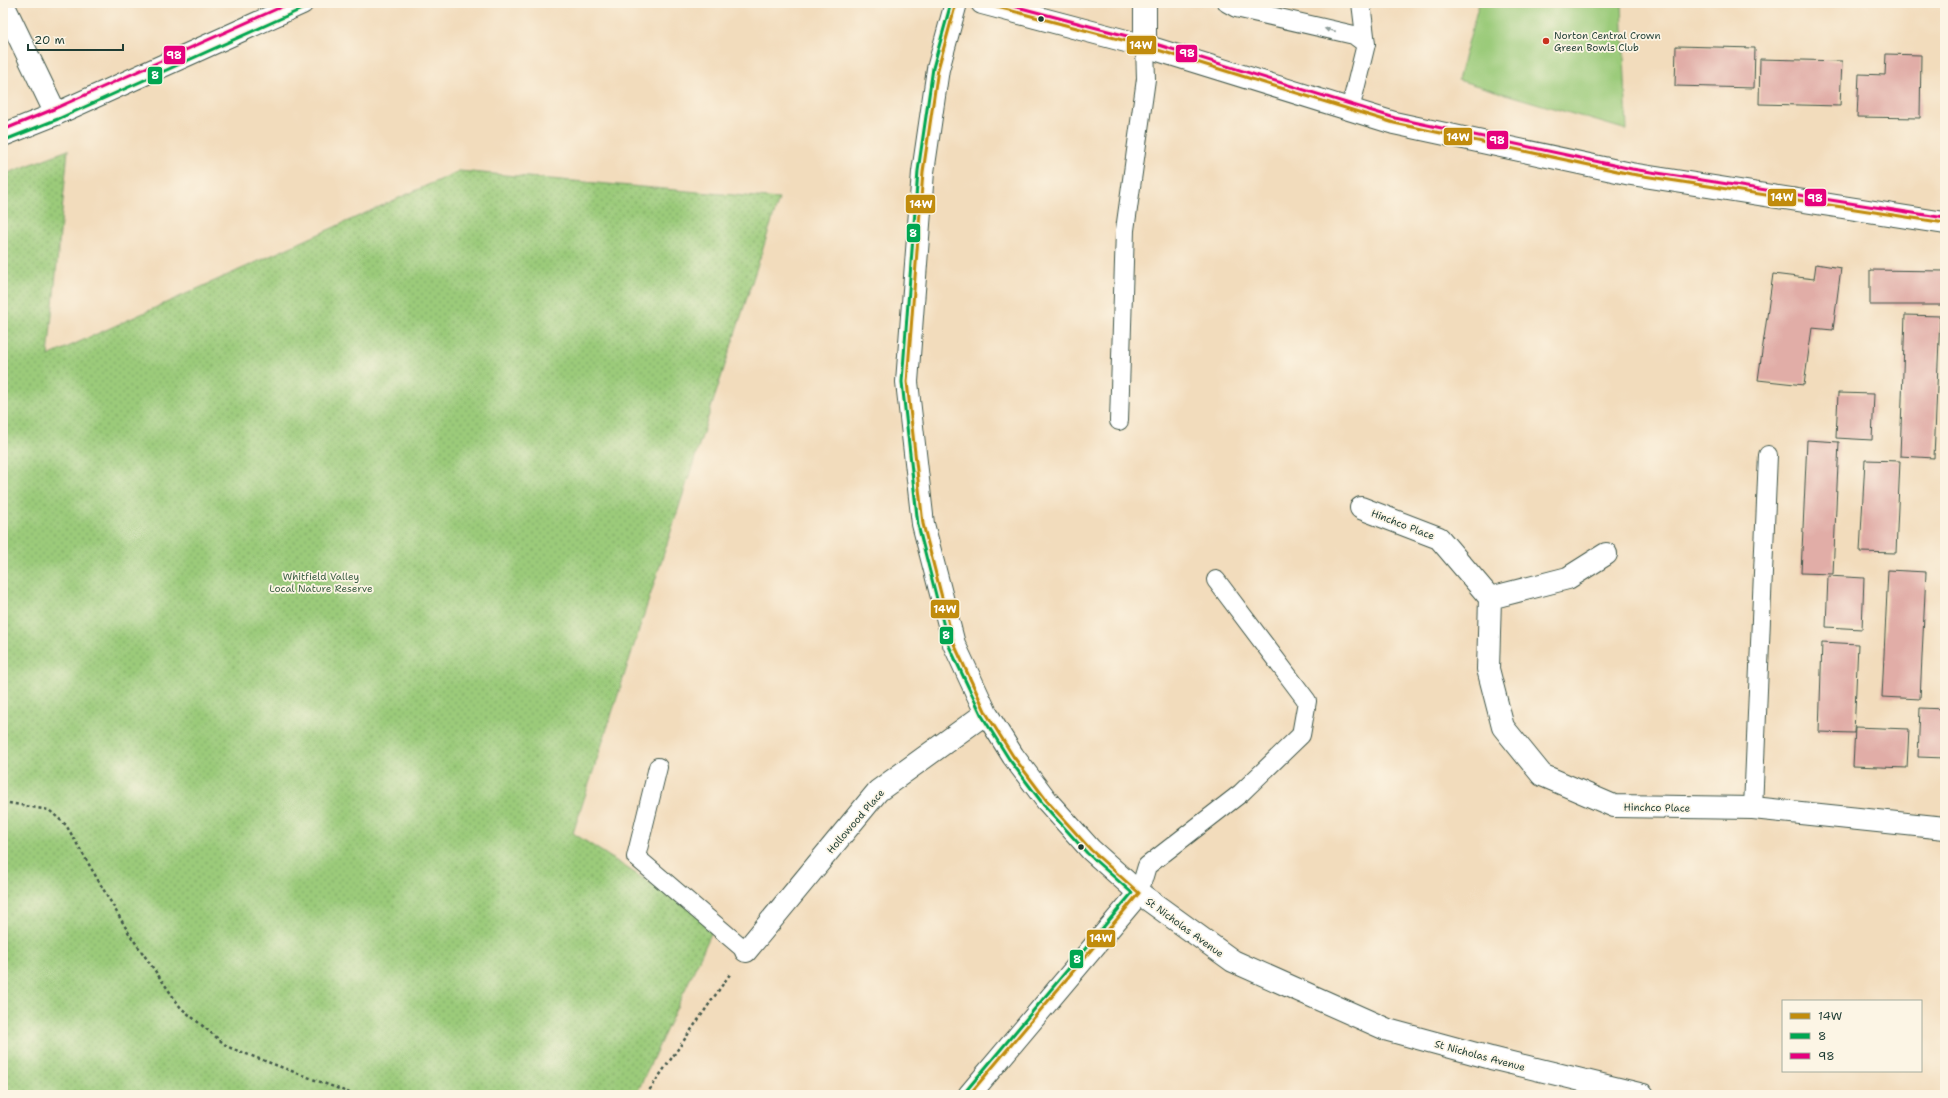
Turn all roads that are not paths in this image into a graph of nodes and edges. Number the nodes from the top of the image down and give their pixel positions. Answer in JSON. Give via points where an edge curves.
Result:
{"nodes":[{"id":1,"x":302,"y":3,"type":"edge"},
{"id":2,"x":956,"y":3,"type":"edge"},
{"id":3,"x":982,"y":3,"type":"edge"},
{"id":4,"x":1145,"y":3,"type":"edge"},
{"id":5,"x":1227,"y":3,"type":"edge"},
{"id":6,"x":1361,"y":3,"type":"edge"},
{"id":7,"x":3,"y":4,"type":"edge"},
{"id":8,"x":1366,"y":44,"type":"junction"},
{"id":9,"x":1144,"y":46,"type":"junction"},
{"id":10,"x":1350,"y":110,"type":"junction"},
{"id":11,"x":56,"y":114,"type":"junction"},
{"id":12,"x":3,"y":135,"type":"edge"},
{"id":13,"x":1945,"y":224,"type":"edge"},
{"id":14,"x":1118,"y":421,"type":"dead end"},
{"id":15,"x":1768,"y":455,"type":"dead end"},
{"id":16,"x":1361,"y":508,"type":"dead end"},
{"id":17,"x":1606,"y":554,"type":"dead end"},
{"id":18,"x":1216,"y":580,"type":"dead end"},
{"id":19,"x":1490,"y":598,"type":"junction"},
{"id":20,"x":986,"y":713,"type":"junction"},
{"id":21,"x":658,"y":767,"type":"dead end"},
{"id":22,"x":1753,"y":808,"type":"junction"},
{"id":23,"x":1945,"y":828,"type":"edge"},
{"id":24,"x":1139,"y":893,"type":"junction"},
{"id":25,"x":746,"y":951,"type":"joint"},
{"id":26,"x":969,"y":1095,"type":"edge"},
{"id":27,"x":1643,"y":1095,"type":"edge"}],
"edges":[{"from":1,"to":11,"type":"street"},
{"from":2,"to":20,"type":"street","name":"St Nicholas Avenue","via":[[938,70],[923,172],[907,382],[923,524],[954,644]]},
{"from":3,"to":9,"type":"street"},
{"from":4,"to":9,"type":"street"},
{"from":8,"to":5,"type":"lane","one_way":true,"via":[[1354,35],[1236,8]]},
{"from":6,"to":8,"type":"lane"},
{"from":7,"to":11,"type":"street"},
{"from":8,"to":10,"type":"lane"},
{"from":9,"to":10,"type":"street"},
{"from":9,"to":14,"type":"lane","via":[[1146,79],[1125,230]]},
{"from":10,"to":13,"type":"street","via":[[1394,123],[1631,174]]},
{"from":11,"to":12,"type":"street"},
{"from":15,"to":22,"type":"lane"},
{"from":16,"to":19,"type":"street","name":"Hinchco Place","via":[[1439,538]]},
{"from":17,"to":19,"type":"street","via":[[1568,578]]},
{"from":18,"to":24,"type":"lane","via":[[1307,701],[1301,735],[1241,793],[1147,866]]},
{"from":19,"to":22,"type":"street","name":"Hinchco Place","via":[[1488,669],[1503,727],[1542,775],[1614,806]]},
{"from":20,"to":24,"type":"street","name":"St Nicholas Avenue","via":[[1013,756],[1047,801],[1091,850]]},
{"from":20,"to":25,"type":"street","name":"Hollowood Place","via":[[878,792]]},
{"from":21,"to":25,"type":"lane","via":[[636,857]]},
{"from":22,"to":23,"type":"street","name":"Hinchco Place"},
{"from":24,"to":26,"type":"street"},
{"from":24,"to":27,"type":"street","name":"St Nicholas Avenue","via":[[1233,962],[1388,1030]]}]}
